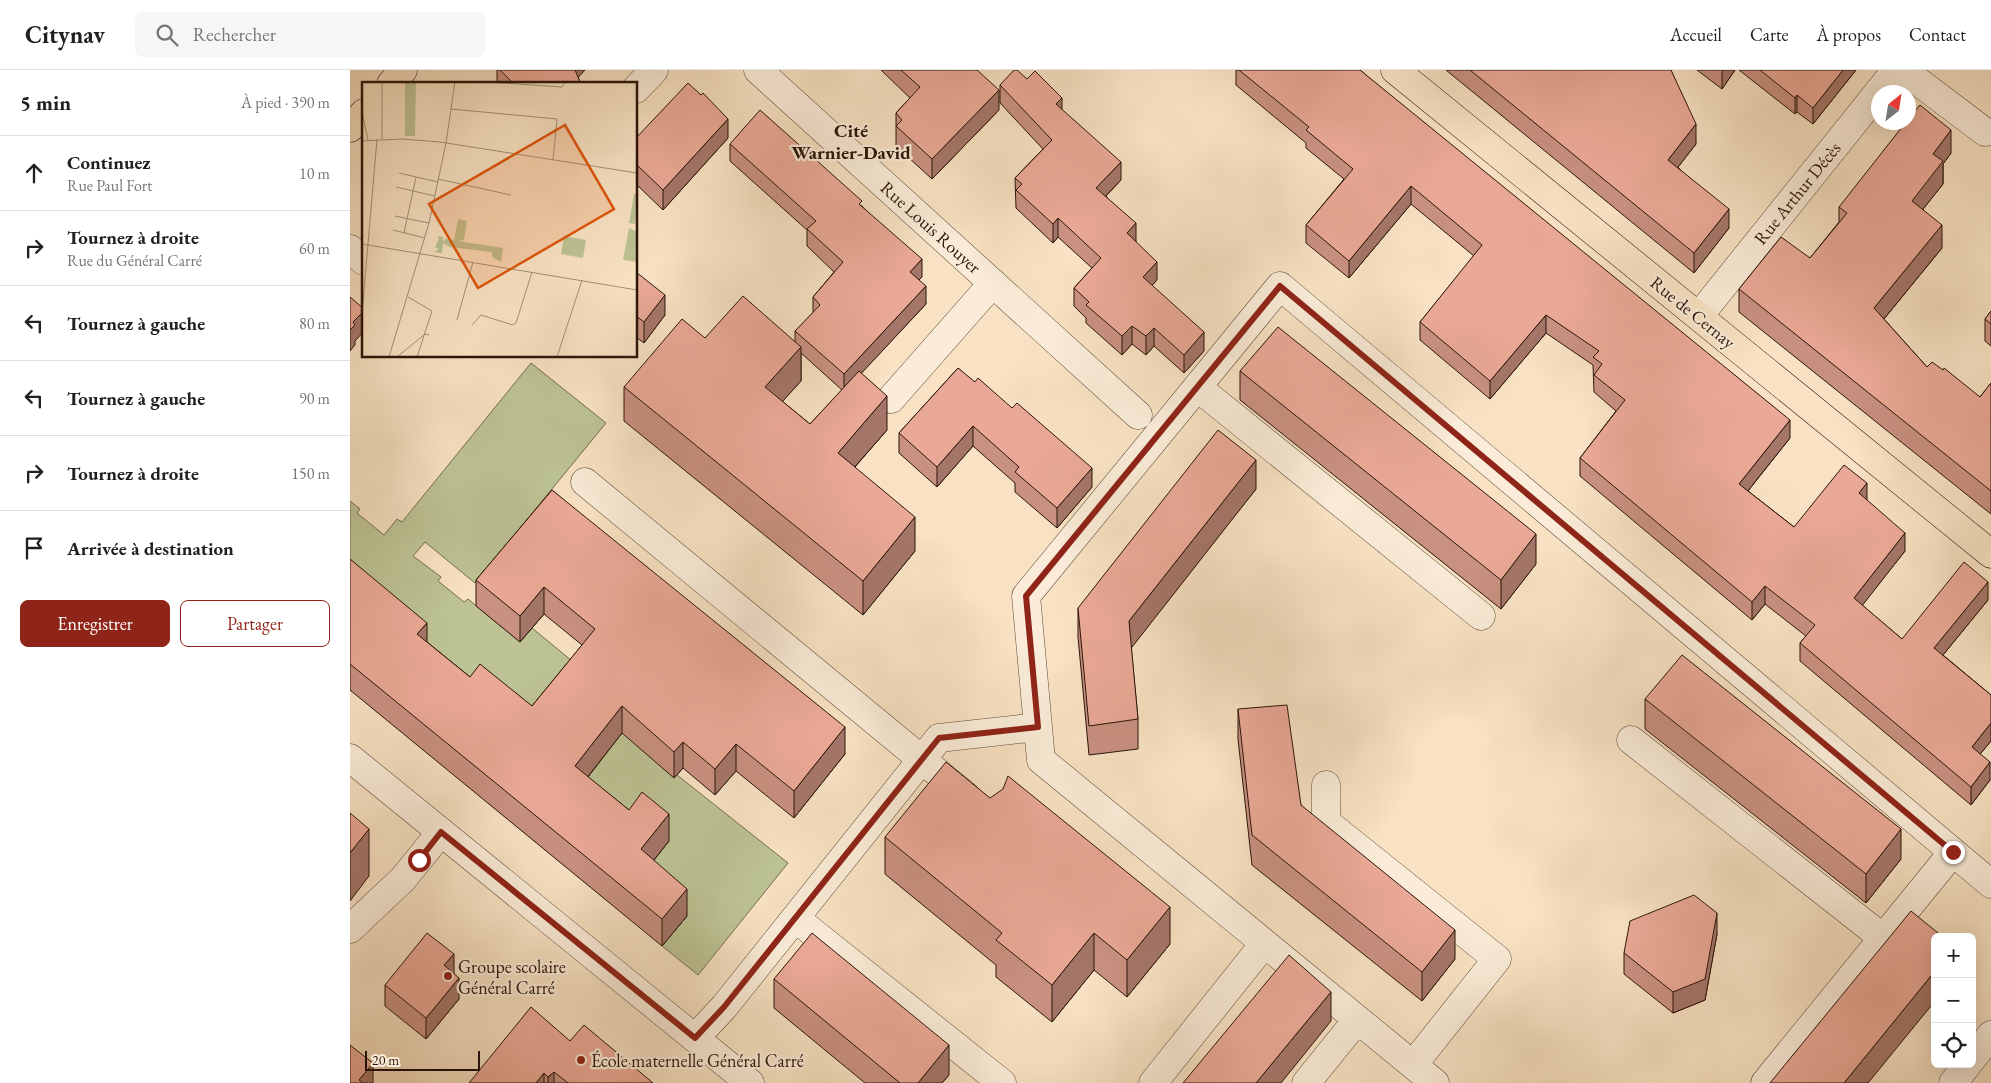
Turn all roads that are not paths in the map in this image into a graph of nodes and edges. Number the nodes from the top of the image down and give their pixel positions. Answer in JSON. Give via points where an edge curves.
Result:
{"nodes":[{"id":1,"x":403,"y":70,"type":"edge"},
{"id":2,"x":654,"y":70,"type":"edge"},
{"id":3,"x":758,"y":70,"type":"edge"},
{"id":4,"x":1395,"y":70,"type":"edge"},
{"id":5,"x":1896,"y":70,"type":"edge"},
{"id":6,"x":1903,"y":70,"type":"edge"},
{"id":7,"x":393,"y":82,"type":"edge"},
{"id":8,"x":638,"y":87,"type":"edge"},
{"id":9,"x":362,"y":115,"type":"edge"},
{"id":10,"x":350,"y":128,"type":"edge"},
{"id":11,"x":1985,"y":132,"type":"dead end"},
{"id":12,"x":350,"y":249,"type":"edge"},
{"id":13,"x":362,"y":259,"type":"edge"},
{"id":14,"x":993,"y":283,"type":"junction"},
{"id":15,"x":1699,"y":316,"type":"junction"},
{"id":16,"x":1197,"y":387,"type":"junction"},
{"id":17,"x":891,"y":399,"type":"dead end"},
{"id":18,"x":1138,"y":415,"type":"dead end"},
{"id":19,"x":585,"y":482,"type":"dead end"},
{"id":20,"x":1991,"y":554,"type":"edge"},
{"id":21,"x":1481,"y":616,"type":"dead end"},
{"id":22,"x":1038,"y":727,"type":"junction"},
{"id":23,"x":1631,"y":740,"type":"dead end"},
{"id":24,"x":350,"y":758,"type":"edge"},
{"id":25,"x":922,"y":760,"type":"junction"},
{"id":26,"x":1326,"y":785,"type":"dead end"},
{"id":27,"x":983,"y":809,"type":"edge"},
{"id":28,"x":441,"y":832,"type":"junction"},
{"id":29,"x":1953,"y":852,"type":"junction"},
{"id":30,"x":1991,"y":884,"type":"edge"},
{"id":31,"x":795,"y":918,"type":"junction"},
{"id":32,"x":350,"y":929,"type":"edge"},
{"id":33,"x":1883,"y":938,"type":"junction"},
{"id":34,"x":1264,"y":944,"type":"junction"},
{"id":35,"x":1357,"y":1020,"type":"junction"},
{"id":36,"x":1991,"y":1035,"type":"edge"},
{"id":37,"x":695,"y":1038,"type":"junction"},
{"id":38,"x":1976,"y":1054,"type":"edge"},
{"id":39,"x":1413,"y":1065,"type":"junction"},
{"id":40,"x":1965,"y":1068,"type":"edge"},
{"id":41,"x":750,"y":1083,"type":"edge"},
{"id":42,"x":1002,"y":1083,"type":"edge"},
{"id":43,"x":1153,"y":1083,"type":"edge"},
{"id":44,"x":1306,"y":1083,"type":"edge"},
{"id":45,"x":1434,"y":1083,"type":"edge"},
{"id":46,"x":1766,"y":1083,"type":"edge"},
{"id":47,"x":1953,"y":1083,"type":"edge"}],
"edges":[{"from":1,"to":7,"type":"main road"},
{"from":2,"to":8,"type":"street"},
{"from":3,"to":14,"type":"street","name":"Rue Louis Rouyer"},
{"from":4,"to":15,"type":"main road","name":"Rue de Cernay"},
{"from":5,"to":15,"type":"street","name":"Rue Arthur Décès"},
{"from":6,"to":11,"type":"street"},
{"from":9,"to":10,"type":"main road"},
{"from":12,"to":13,"type":"street"},
{"from":14,"to":17,"type":"street","name":"Rue Louis Rouyer"},
{"from":14,"to":18,"type":"street","name":"Rue Louis Rouyer"},
{"from":15,"to":20,"type":"main road","name":"Rue de Cernay"},
{"from":16,"to":21,"type":"street"},
{"from":16,"to":22,"type":"street","via":[[1026,596]]},
{"from":16,"to":29,"type":"street","via":[[1280,286]]},
{"from":19,"to":25,"type":"street"},
{"from":22,"to":25,"type":"street","via":[[939,738]]},
{"from":22,"to":34,"type":"street","via":[[1041,760]]},
{"from":23,"to":33,"type":"street"},
{"from":24,"to":28,"type":"street"},
{"from":25,"to":27,"type":"street"},
{"from":25,"to":31,"type":"street"},
{"from":26,"to":39,"type":"street","via":[[1326,822],[1497,959]]},
{"from":28,"to":32,"type":"street","via":[[403,879]]},
{"from":28,"to":37,"type":"street"},
{"from":29,"to":30,"type":"street"},
{"from":29,"to":33,"type":"street"},
{"from":31,"to":37,"type":"street"},
{"from":31,"to":42,"type":"street"},
{"from":33,"to":46,"type":"street"},
{"from":34,"to":35,"type":"street"},
{"from":34,"to":43,"type":"street"},
{"from":35,"to":39,"type":"street"},
{"from":35,"to":44,"type":"street"},
{"from":36,"to":38,"type":"street"},
{"from":37,"to":41,"type":"street"},
{"from":39,"to":45,"type":"street"},
{"from":40,"to":47,"type":"street"}]}
